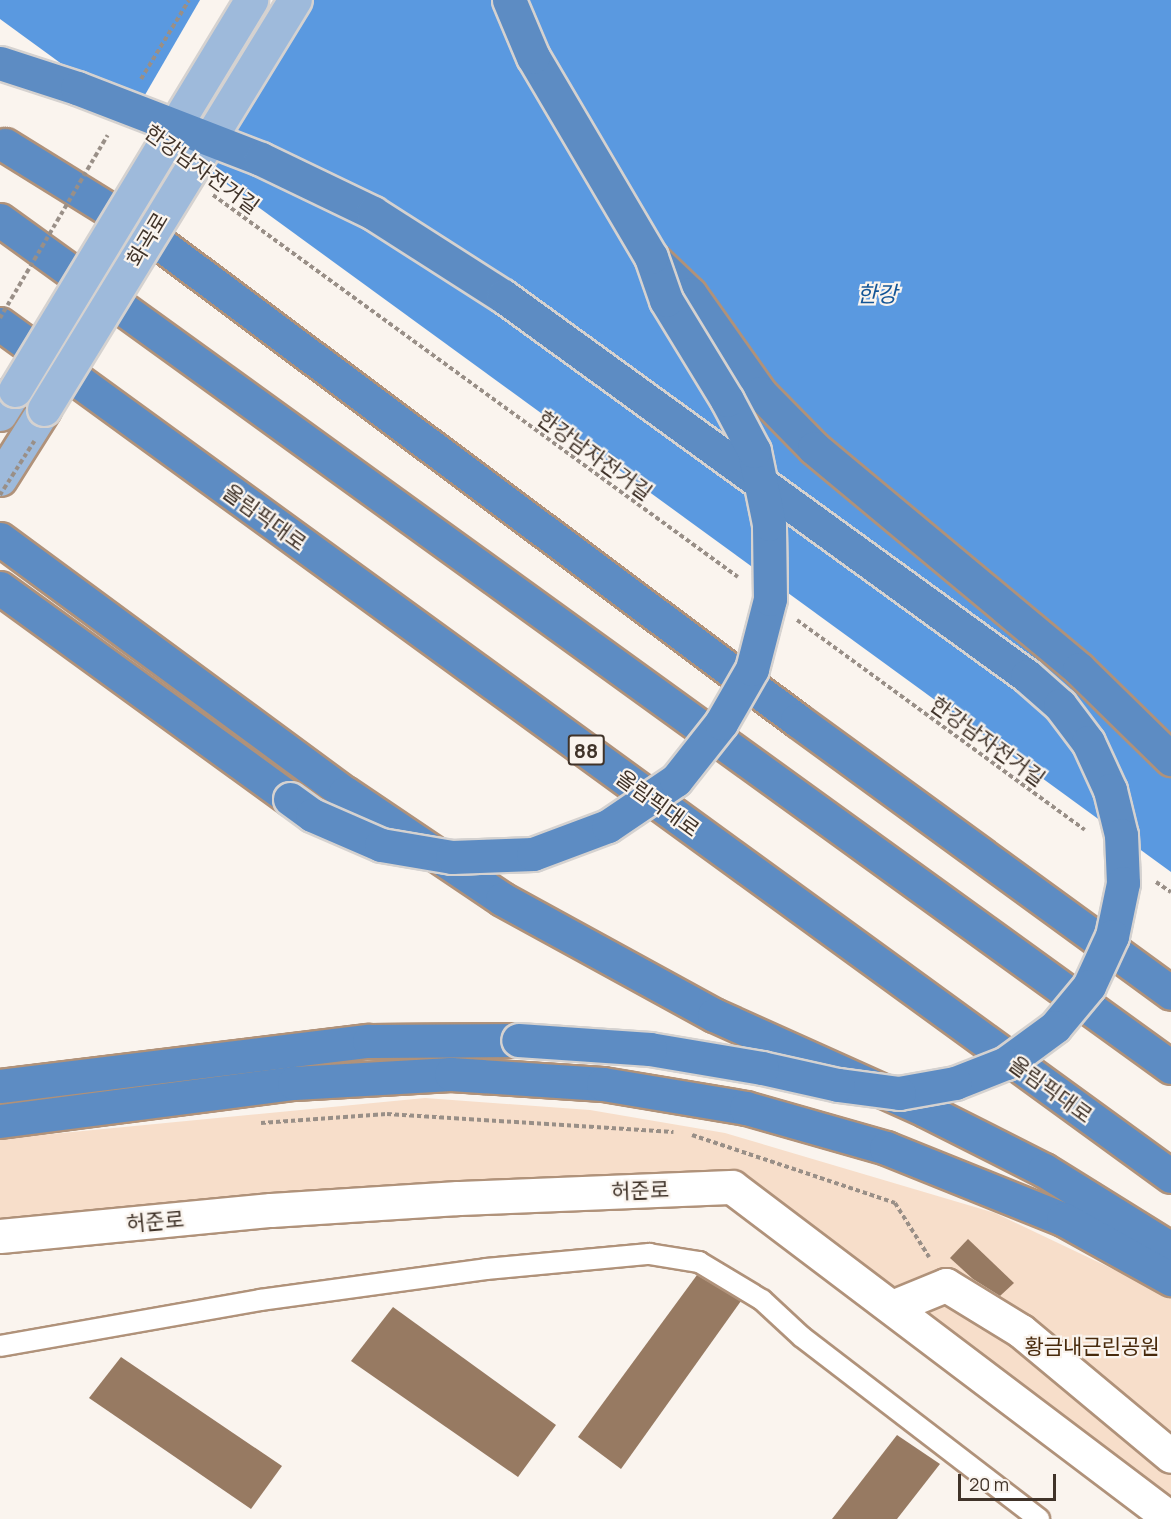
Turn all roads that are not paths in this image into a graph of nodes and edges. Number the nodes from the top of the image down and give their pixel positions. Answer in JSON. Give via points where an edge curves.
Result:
{"nodes":[{"id":1,"x":251,"y":0,"type":"edge"},
{"id":2,"x":295,"y":0,"type":"edge"},
{"id":3,"x":509,"y":0,"type":"edge"},
{"id":4,"x":0,"y":63,"type":"edge"},
{"id":5,"x":4,"y":145,"type":"dead end"},
{"id":6,"x":0,"y":220,"type":"edge"},
{"id":7,"x":651,"y":257,"type":"junction"},
{"id":8,"x":0,"y":324,"type":"edge"},
{"id":9,"x":0,"y":414,"type":"edge"},
{"id":10,"x":0,"y":479,"type":"edge"},
{"id":11,"x":0,"y":539,"type":"edge"},
{"id":12,"x":0,"y":588,"type":"edge"},
{"id":13,"x":1171,"y":759,"type":"edge"},
{"id":14,"x":1171,"y":993,"type":"edge"},
{"id":15,"x":1171,"y":1066,"type":"edge"},
{"id":16,"x":0,"y":1086,"type":"edge"},
{"id":17,"x":0,"y":1121,"type":"edge"},
{"id":18,"x":1171,"y":1176,"type":"edge"},
{"id":19,"x":0,"y":1236,"type":"edge"},
{"id":20,"x":1171,"y":1249,"type":"edge"},
{"id":21,"x":1171,"y":1279,"type":"edge"},
{"id":22,"x":892,"y":1307,"type":"junction"},
{"id":23,"x":0,"y":1347,"type":"edge"},
{"id":24,"x":1171,"y":1456,"type":"edge"},
{"id":25,"x":1040,"y":1519,"type":"edge"},
{"id":26,"x":1171,"y":1519,"type":"edge"}],
"edges":[{"from":1,"to":9,"type":"main road","name":"화곡로","bridge":true},
{"from":2,"to":10,"type":"main road","name":"화곡로","bridge":true},
{"from":3,"to":7,"type":"highway","bridge":true,"via":[[533,57]]},
{"from":4,"to":16,"type":"highway","bridge":true,"via":[[77,88],[261,159],[373,213],[503,296],[1027,676],[1060,705],[1088,742],[1110,790],[1121,835],[1123,883],[1112,936],[1089,986],[1055,1027],[1006,1063],[955,1083],[899,1093],[650,1049],[518,1040],[369,1041]]},
{"from":5,"to":14,"type":"highway","via":[[139,228],[796,720]]},
{"from":6,"to":15,"type":"highway"},
{"from":7,"to":12,"type":"highway","bridge":true,"via":[[666,300],[754,451],[770,524],[770,599],[752,669],[721,723],[676,780],[608,826],[533,854],[452,857],[381,845],[312,815]]},
{"from":7,"to":13,"type":"highway","via":[[690,294],[760,393],[814,448],[1079,669]]},
{"from":8,"to":18,"type":"highway","name":"올림픽대로","number":"88"},
{"from":11,"to":20,"type":"highway","via":[[345,793],[502,899],[714,1014],[925,1110],[1044,1170]]},
{"from":17,"to":21,"type":"highway","via":[[294,1083],[451,1074],[603,1084],[746,1108],[886,1148],[1063,1220]]},
{"from":19,"to":22,"type":"street","name":"허준로","via":[[271,1210],[732,1186]]},
{"from":22,"to":24,"type":"street","via":[[946,1285],[1021,1331]]},
{"from":22,"to":26,"type":"street","name":"허준로"},
{"from":23,"to":25,"type":"lane","via":[[260,1300],[486,1269],[649,1254],[699,1262],[762,1300],[802,1337]]}]}
